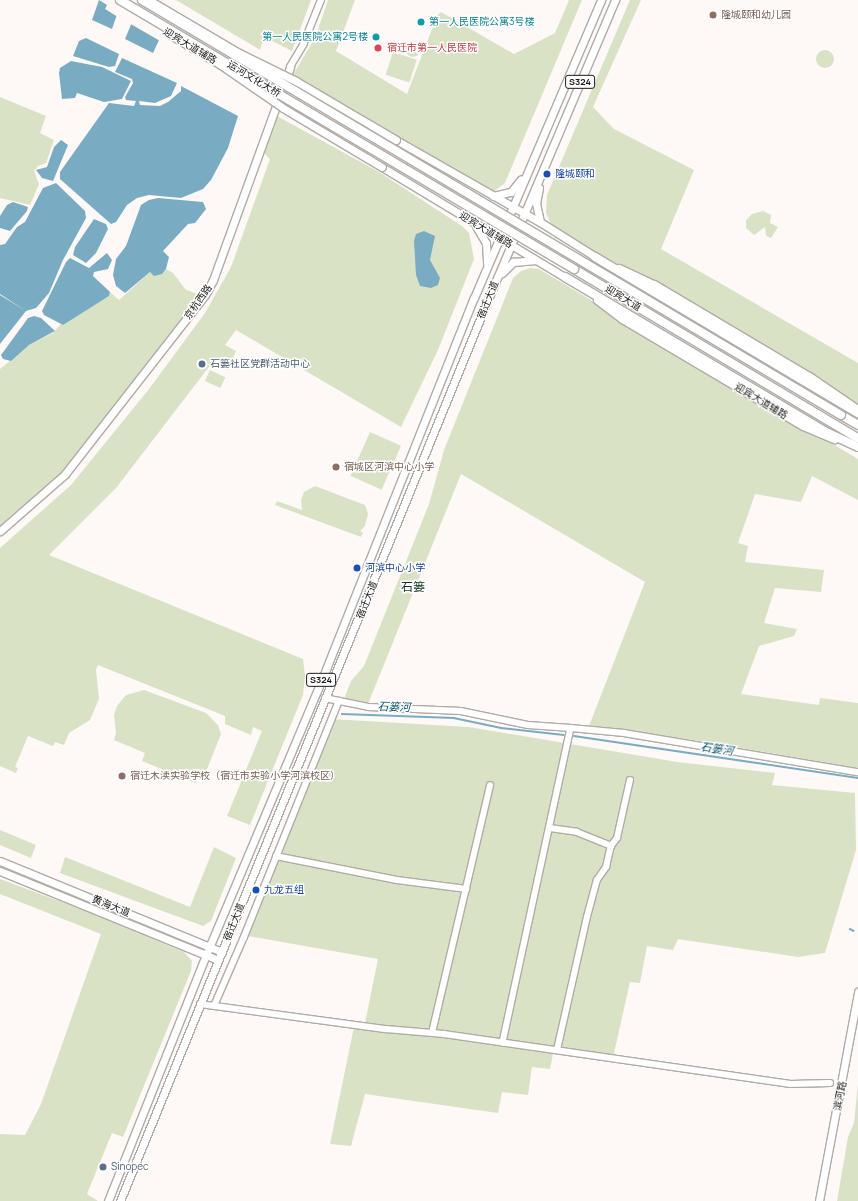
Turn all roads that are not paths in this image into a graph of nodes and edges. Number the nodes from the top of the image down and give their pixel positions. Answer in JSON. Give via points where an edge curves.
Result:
{"nodes":[{"id":1,"x":120,"y":0,"type":"edge"},
{"id":2,"x":142,"y":0,"type":"edge"},
{"id":3,"x":149,"y":0,"type":"edge"},
{"id":4,"x":321,"y":0,"type":"edge"},
{"id":5,"x":600,"y":0,"type":"edge"},
{"id":6,"x":615,"y":0,"type":"edge"},
{"id":7,"x":290,"y":67,"type":"joint"},
{"id":8,"x":392,"y":149,"type":"joint"},
{"id":9,"x":534,"y":158,"type":"junction"},
{"id":10,"x":388,"y":159,"type":"joint"},
{"id":11,"x":546,"y":163,"type":"junction"},
{"id":12,"x":491,"y":196,"type":"junction"},
{"id":13,"x":513,"y":208,"type":"junction"},
{"id":14,"x":524,"y":214,"type":"junction"},
{"id":15,"x":471,"y":220,"type":"junction"},
{"id":16,"x":540,"y":222,"type":"junction"},
{"id":17,"x":500,"y":238,"type":"junction"},
{"id":18,"x":511,"y":245,"type":"junction"},
{"id":19,"x":595,"y":257,"type":"junction"},
{"id":20,"x":538,"y":260,"type":"junction"},
{"id":21,"x":565,"y":277,"type":"junction"},
{"id":22,"x":482,"y":278,"type":"junction"},
{"id":23,"x":493,"y":287,"type":"junction"},
{"id":24,"x":858,"y":411,"type":"edge"},
{"id":25,"x":858,"y":425,"type":"edge"},
{"id":26,"x":858,"y":438,"type":"edge"},
{"id":27,"x":858,"y":448,"type":"edge"},
{"id":28,"x":0,"y":531,"type":"edge"},
{"id":29,"x":325,"y":698,"type":"junction"},
{"id":30,"x":339,"y":701,"type":"junction"},
{"id":31,"x":571,"y":728,"type":"junction"},
{"id":32,"x":858,"y":772,"type":"edge"},
{"id":33,"x":630,"y":780,"type":"dead end"},
{"id":34,"x":490,"y":786,"type":"dead end"},
{"id":35,"x":550,"y":828,"type":"junction"},
{"id":36,"x":611,"y":846,"type":"junction"},
{"id":37,"x":276,"y":856,"type":"junction"},
{"id":38,"x":0,"y":861,"type":"edge"},
{"id":39,"x":0,"y":871,"type":"edge"},
{"id":40,"x":466,"y":889,"type":"junction"},
{"id":41,"x":210,"y":947,"type":"junction"},
{"id":42,"x":222,"y":952,"type":"junction"},
{"id":43,"x":206,"y":955,"type":"junction"},
{"id":44,"x":218,"y":960,"type":"junction"},
{"id":45,"x":858,"y":992,"type":"edge"},
{"id":46,"x":200,"y":1004,"type":"junction"},
{"id":47,"x":214,"y":1006,"type":"junction"},
{"id":48,"x":432,"y":1033,"type":"junction"},
{"id":49,"x":503,"y":1043,"type":"junction"},
{"id":50,"x":556,"y":1050,"type":"junction"},
{"id":51,"x":830,"y":1083,"type":"dead end"},
{"id":52,"x":108,"y":1201,"type":"edge"},
{"id":53,"x":120,"y":1201,"type":"edge"},
{"id":54,"x":819,"y":1201,"type":"edge"}],
"edges":[{"from":1,"to":10,"type":"highway","name":"运河文化大桥","bridge":true},
{"from":1,"to":15,"type":"main road","name":"迎宾大道辅路","bridge":true,"via":[[283,108]]},
{"from":2,"to":8,"type":"highway","name":"运河文化大桥","bridge":true},
{"from":3,"to":12,"type":"main road","name":"迎宾大道辅路","bridge":true,"via":[[239,53],[296,81]]},
{"from":4,"to":7,"type":"street","name":"京杭西路","via":[[303,45]]},
{"from":5,"to":9,"type":"main road","name":"宿迁大道","number":"S324"},
{"from":6,"to":11,"type":"main road","name":"宿迁大道","number":"S324"},
{"from":7,"to":28,"type":"main road","name":"京杭西路","via":[[213,280],[205,295],[65,474]]},
{"from":8,"to":25,"type":"highway","name":"迎宾大道","bridge":true},
{"from":9,"to":12,"type":"main road","via":[[511,192],[503,196]]},
{"from":9,"to":13,"type":"main road","name":"宿迁大道","number":"S324"},
{"from":10,"to":26,"type":"highway","name":"迎宾大道","bridge":true},
{"from":11,"to":14,"type":"main road","name":"宿迁大道","number":"S324"},
{"from":11,"to":16,"type":"main road","via":[[537,194]]},
{"from":12,"to":13,"type":"main road","name":"迎宾大道辅路"},
{"from":13,"to":14,"type":"main road","name":"迎宾大道辅路"},
{"from":13,"to":17,"type":"main road","name":"宿迁大道","number":"S324"},
{"from":14,"to":16,"type":"main road","name":"迎宾大道辅路"},
{"from":14,"to":18,"type":"main road","name":"宿迁大道","number":"S324"},
{"from":15,"to":17,"type":"main road","name":"迎宾大道辅路"},
{"from":15,"to":22,"type":"main road","via":[[483,234],[486,243],[487,260]]},
{"from":16,"to":19,"type":"main road","name":"迎宾大道辅路"},
{"from":17,"to":18,"type":"main road","name":"迎宾大道辅路"},
{"from":17,"to":22,"type":"main road","name":"宿迁大道","number":"S324"},
{"from":18,"to":20,"type":"main road","name":"迎宾大道辅路"},
{"from":18,"to":23,"type":"main road","name":"宿迁大道","number":"S324"},
{"from":19,"to":24,"type":"highway"},
{"from":19,"to":24,"type":"main road","name":"迎宾大道辅路","via":[[654,284],[809,376]]},
{"from":20,"to":21,"type":"main road","name":"迎宾大道辅路"},
{"from":20,"to":23,"type":"main road","via":[[513,262]]},
{"from":21,"to":27,"type":"highway","via":[[828,433]]},
{"from":21,"to":27,"type":"main road","name":"迎宾大道辅路","via":[[622,319],[803,426]]},
{"from":22,"to":41,"type":"main road","name":"宿迁大道","number":"S324","via":[[329,662]]},
{"from":23,"to":29,"type":"main road","name":"宿迁大道","number":"S324"},
{"from":29,"to":30,"type":"street"},
{"from":29,"to":42,"type":"main road","name":"宿迁大道","number":"S324"},
{"from":30,"to":31,"type":"street","via":[[369,707],[461,711],[528,725]]},
{"from":30,"to":37,"type":"street"},
{"from":31,"to":32,"type":"street","via":[[624,733]]},
{"from":31,"to":35,"type":"street"},
{"from":33,"to":36,"type":"street","via":[[617,838]]},
{"from":34,"to":40,"type":"street"},
{"from":35,"to":36,"type":"street","via":[[577,832]]},
{"from":35,"to":49,"type":"street"},
{"from":36,"to":50,"type":"street","via":[[606,867],[597,880],[587,917]]},
{"from":37,"to":40,"type":"street","via":[[397,880]]},
{"from":37,"to":47,"type":"street"},
{"from":38,"to":41,"type":"main road","name":"黄海大道"},
{"from":39,"to":43,"type":"main road","name":"黄海大道"},
{"from":40,"to":48,"type":"street"},
{"from":41,"to":42,"type":"main road","name":"黄海大道"},
{"from":41,"to":43,"type":"main road","name":"宿迁大道","number":"S324"},
{"from":42,"to":44,"type":"main road","name":"宿迁大道","number":"S324"},
{"from":43,"to":44,"type":"main road","name":"黄海大道"},
{"from":43,"to":52,"type":"main road","name":"宿迁大道","number":"S324"},
{"from":44,"to":46,"type":"main road","name":"宿迁大道","number":"S324"},
{"from":45,"to":54,"type":"main road","name":"滨河路"},
{"from":46,"to":47,"type":"street"},
{"from":46,"to":53,"type":"main road","name":"宿迁大道","number":"S324"},
{"from":47,"to":48,"type":"street"},
{"from":48,"to":49,"type":"street"},
{"from":49,"to":50,"type":"street"},
{"from":50,"to":51,"type":"street","via":[[790,1084]]}]}
